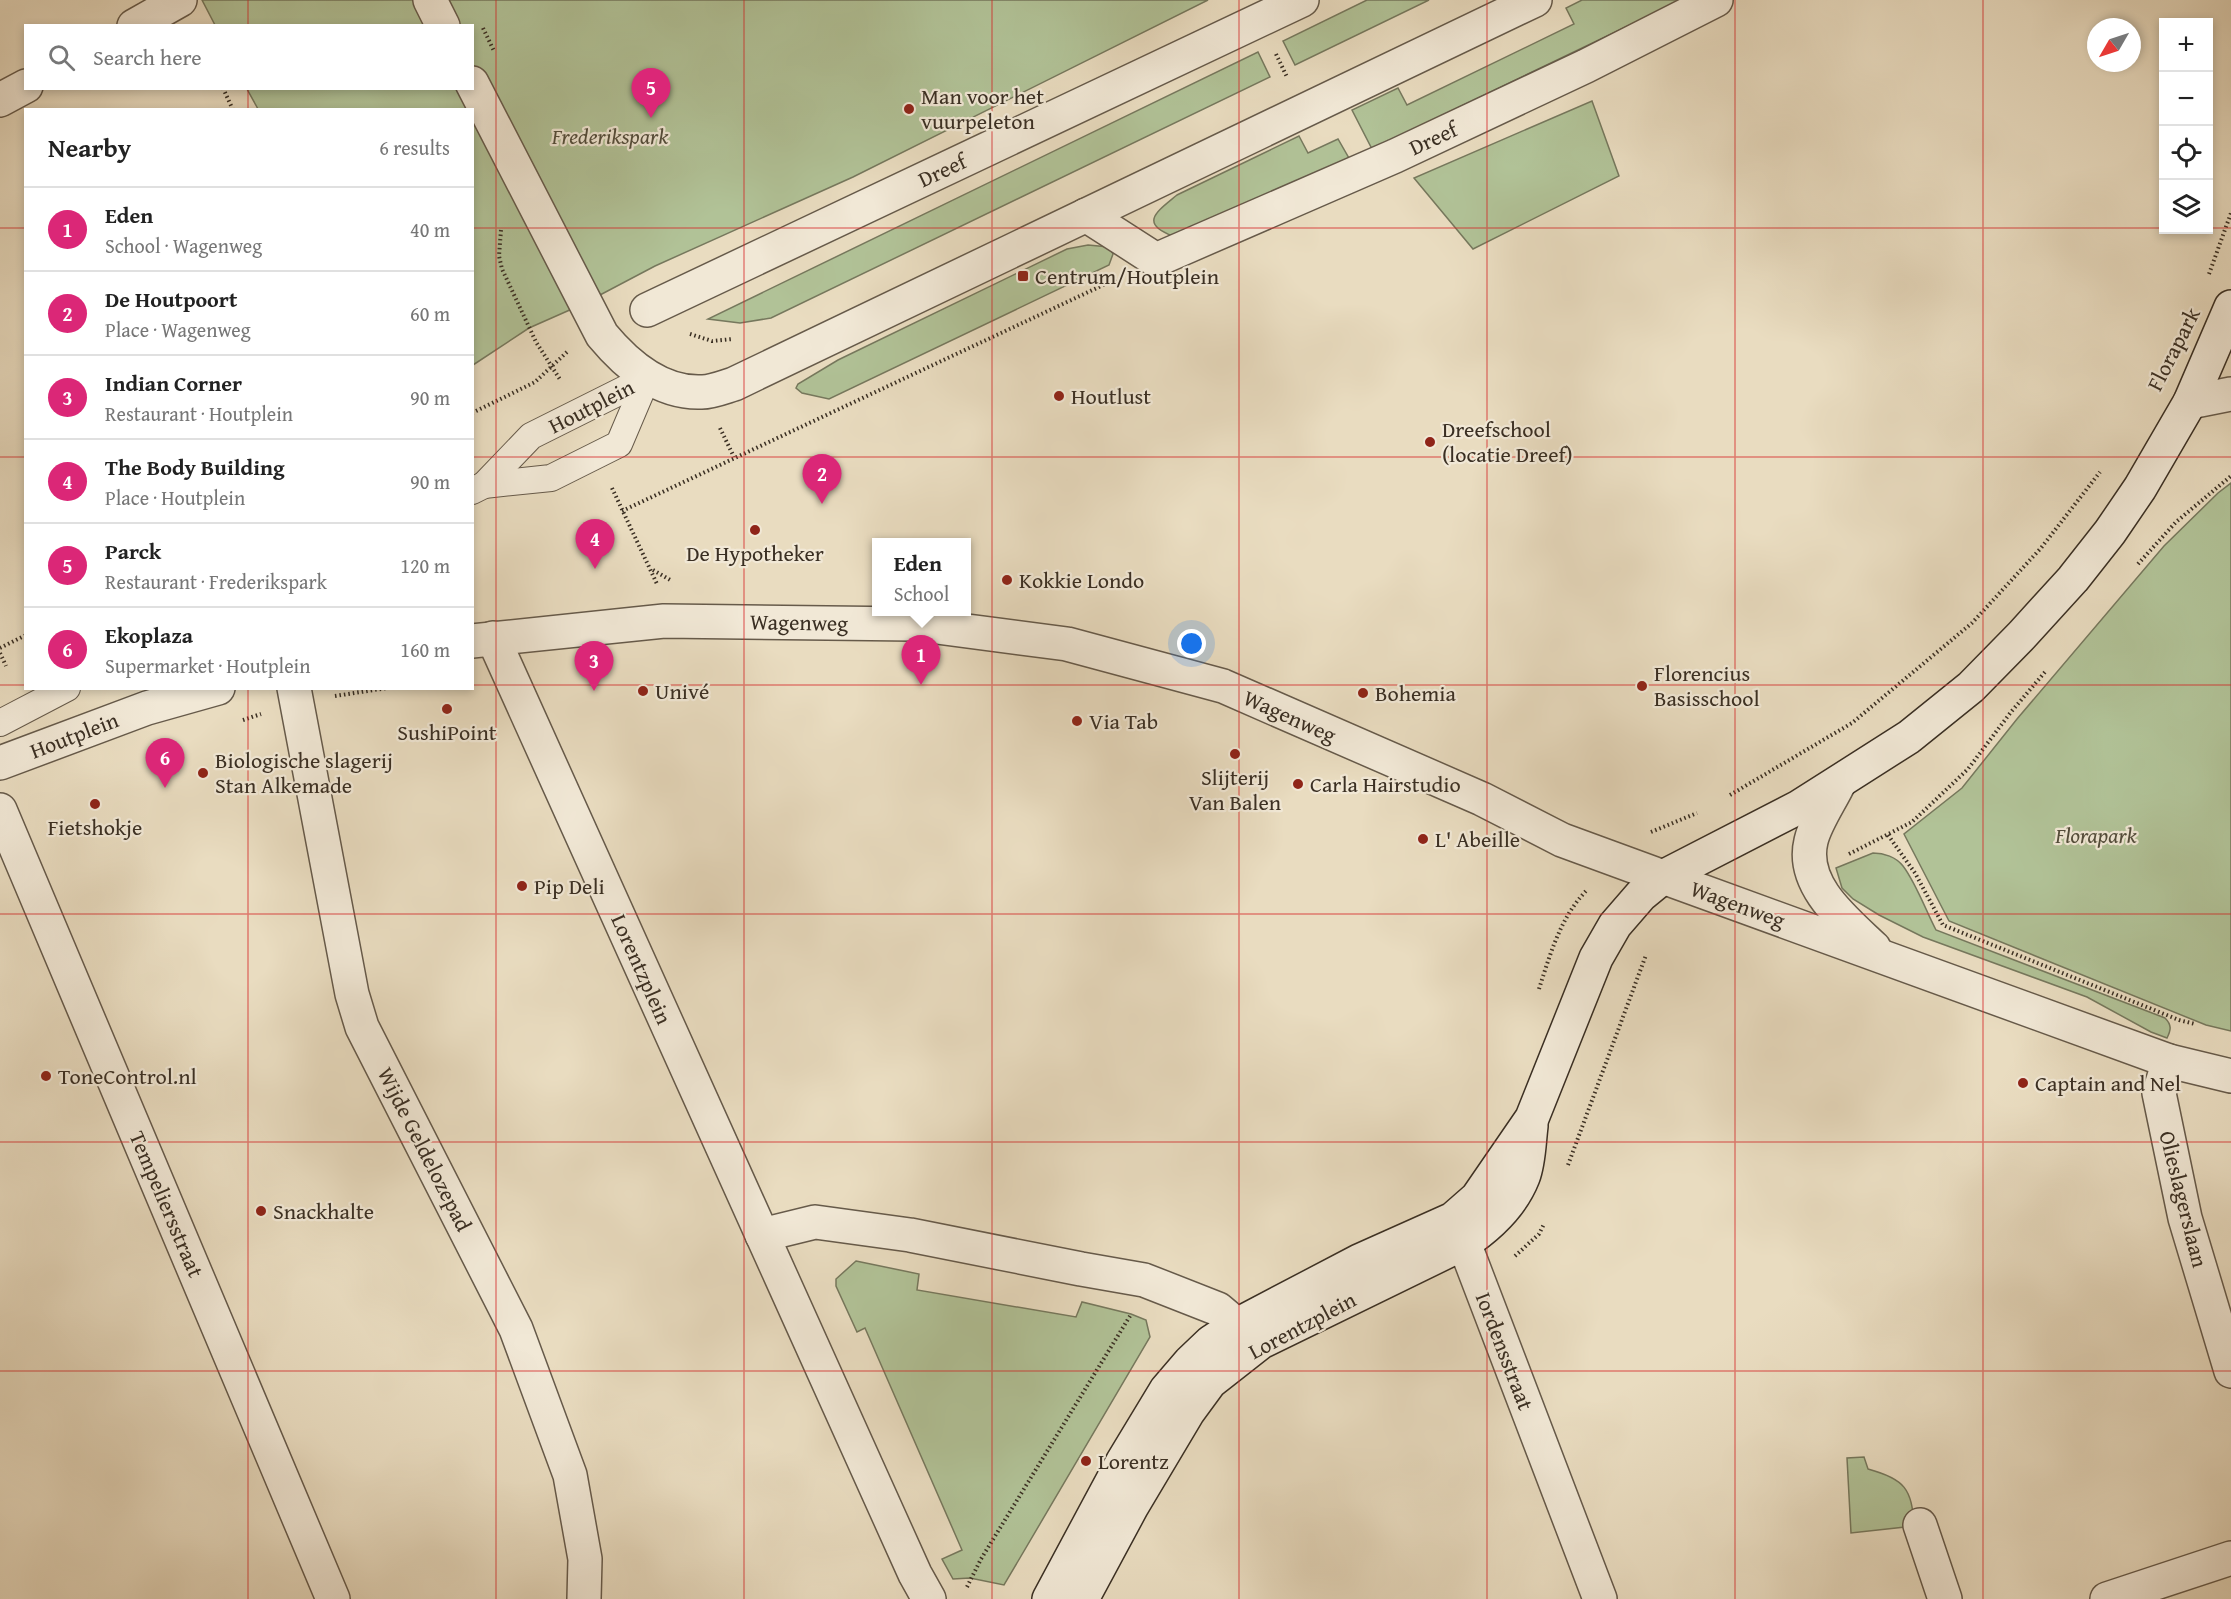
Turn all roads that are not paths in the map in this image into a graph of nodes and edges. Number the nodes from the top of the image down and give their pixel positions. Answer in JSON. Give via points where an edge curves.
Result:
{"nodes":[{"id":1,"x":180,"y":0,"type":"edge"},
{"id":2,"x":430,"y":0,"type":"edge"},
{"id":3,"x":1302,"y":0,"type":"edge"},
{"id":4,"x":1535,"y":0,"type":"edge"},
{"id":5,"x":1716,"y":0,"type":"edge"},
{"id":6,"x":138,"y":24,"type":"edge"},
{"id":7,"x":442,"y":24,"type":"edge"},
{"id":8,"x":474,"y":86,"type":"edge"},
{"id":9,"x":24,"y":87,"type":"edge"},
{"id":10,"x":0,"y":100,"type":"edge"},
{"id":11,"x":1086,"y":215,"type":"junction"},
{"id":12,"x":2231,"y":307,"type":"edge"},
{"id":13,"x":647,"y":310,"type":"dead end"},
{"id":14,"x":647,"y":378,"type":"junction"},
{"id":15,"x":2231,"y":394,"type":"edge"},
{"id":16,"x":2190,"y":402,"type":"junction"},
{"id":17,"x":478,"y":488,"type":"edge"},
{"id":18,"x":483,"y":639,"type":"edge"},
{"id":19,"x":63,"y":690,"type":"edge"},
{"id":20,"x":211,"y":690,"type":"edge"},
{"id":21,"x":294,"y":690,"type":"edge"},
{"id":22,"x":0,"y":723,"type":"edge"},
{"id":23,"x":0,"y":763,"type":"edge"},
{"id":24,"x":1839,"y":783,"type":"junction"},
{"id":25,"x":0,"y":810,"type":"edge"},
{"id":26,"x":1663,"y":877,"type":"junction"},
{"id":27,"x":1882,"y":956,"type":"junction"},
{"id":28,"x":2169,"y":1061,"type":"junction"},
{"id":29,"x":2231,"y":1077,"type":"edge"},
{"id":30,"x":1458,"y":1231,"type":"junction"},
{"id":31,"x":762,"y":1235,"type":"junction"},
{"id":32,"x":1237,"y":1325,"type":"junction"},
{"id":33,"x":2231,"y":1371,"type":"edge"},
{"id":34,"x":1920,"y":1525,"type":"dead end"},
{"id":35,"x":2231,"y":1557,"type":"edge"},
{"id":36,"x":333,"y":1599,"type":"edge"},
{"id":37,"x":584,"y":1599,"type":"edge"},
{"id":38,"x":929,"y":1599,"type":"edge"},
{"id":39,"x":1049,"y":1599,"type":"edge"},
{"id":40,"x":1082,"y":1599,"type":"edge"},
{"id":41,"x":1600,"y":1599,"type":"edge"},
{"id":42,"x":1945,"y":1599,"type":"edge"},
{"id":43,"x":2107,"y":1599,"type":"edge"}],
"edges":[{"from":1,"to":6,"type":"street"},
{"from":2,"to":7,"type":"street"},
{"from":3,"to":13,"type":"street","name":"Dreef"},
{"from":4,"to":11,"type":"street"},
{"from":5,"to":11,"type":"street","name":"Dreef","via":[[1395,156],[1156,260]]},
{"from":8,"to":14,"type":"street","via":[[602,335],[622,359]]},
{"from":9,"to":10,"type":"street"},
{"from":11,"to":14,"type":"street","via":[[734,384],[702,392],[673,388]]},
{"from":12,"to":16,"type":"street","name":"Florapark"},
{"from":14,"to":17,"type":"lane","name":"Houtplein","via":[[531,436]]},
{"from":14,"to":17,"type":"lane","name":"Houtplein","via":[[619,444],[551,478]]},
{"from":15,"to":16,"type":"street","name":"Florapark"},
{"from":16,"to":24,"type":"street","name":"Florapark","via":[[2109,532],[2022,636],[1940,713]]},
{"from":18,"to":26,"type":"street","name":"Wagenweg","via":[[664,621],[914,624],[1067,644],[1223,686],[1482,799],[1562,840]]},
{"from":18,"to":31,"type":"street","name":"Lorentzplein"},
{"from":19,"to":22,"type":"lane","name":"Houtplein"},
{"from":20,"to":23,"type":"street","name":"Houtplein","via":[[147,708]]},
{"from":21,"to":37,"type":"street","name":"Wijde Geldelozepad","via":[[352,994],[362,1027],[516,1329],[570,1474],[585,1559]]},
{"from":24,"to":26,"type":"street","name":"Florapark"},
{"from":24,"to":27,"type":"street","name":"Wagenweg","via":[[1811,840],[1812,869],[1833,908]]},
{"from":25,"to":36,"type":"street","name":"Tempeliersstraat"},
{"from":26,"to":27,"type":"street","name":"Wagenweg"},
{"from":26,"to":30,"type":"street","via":[[1615,925],[1596,958],[1532,1118]]},
{"from":27,"to":28,"type":"street","name":"Wagenweg"},
{"from":28,"to":29,"type":"street","name":"Wagenweg"},
{"from":28,"to":33,"type":"street","name":"Olieslagerslaan","via":[[2159,1093],[2185,1218]]},
{"from":30,"to":32,"type":"street","name":"Lorentzplein","via":[[1359,1261]]},
{"from":30,"to":40,"type":"street","name":"Lorentzplein","via":[[1261,1342],[1210,1382],[1154,1468]]},
{"from":30,"to":41,"type":"street","name":"Iordensstraat"},
{"from":31,"to":32,"type":"street","name":"Lorentzplein","via":[[815,1222],[910,1235],[1144,1280],[1218,1309]]},
{"from":31,"to":38,"type":"street","name":"Lorentzplein"},
{"from":32,"to":39,"type":"street","name":"Lorentzplein","via":[[1211,1342],[1166,1390]]},
{"from":34,"to":42,"type":"street"},
{"from":35,"to":43,"type":"street"}]}
